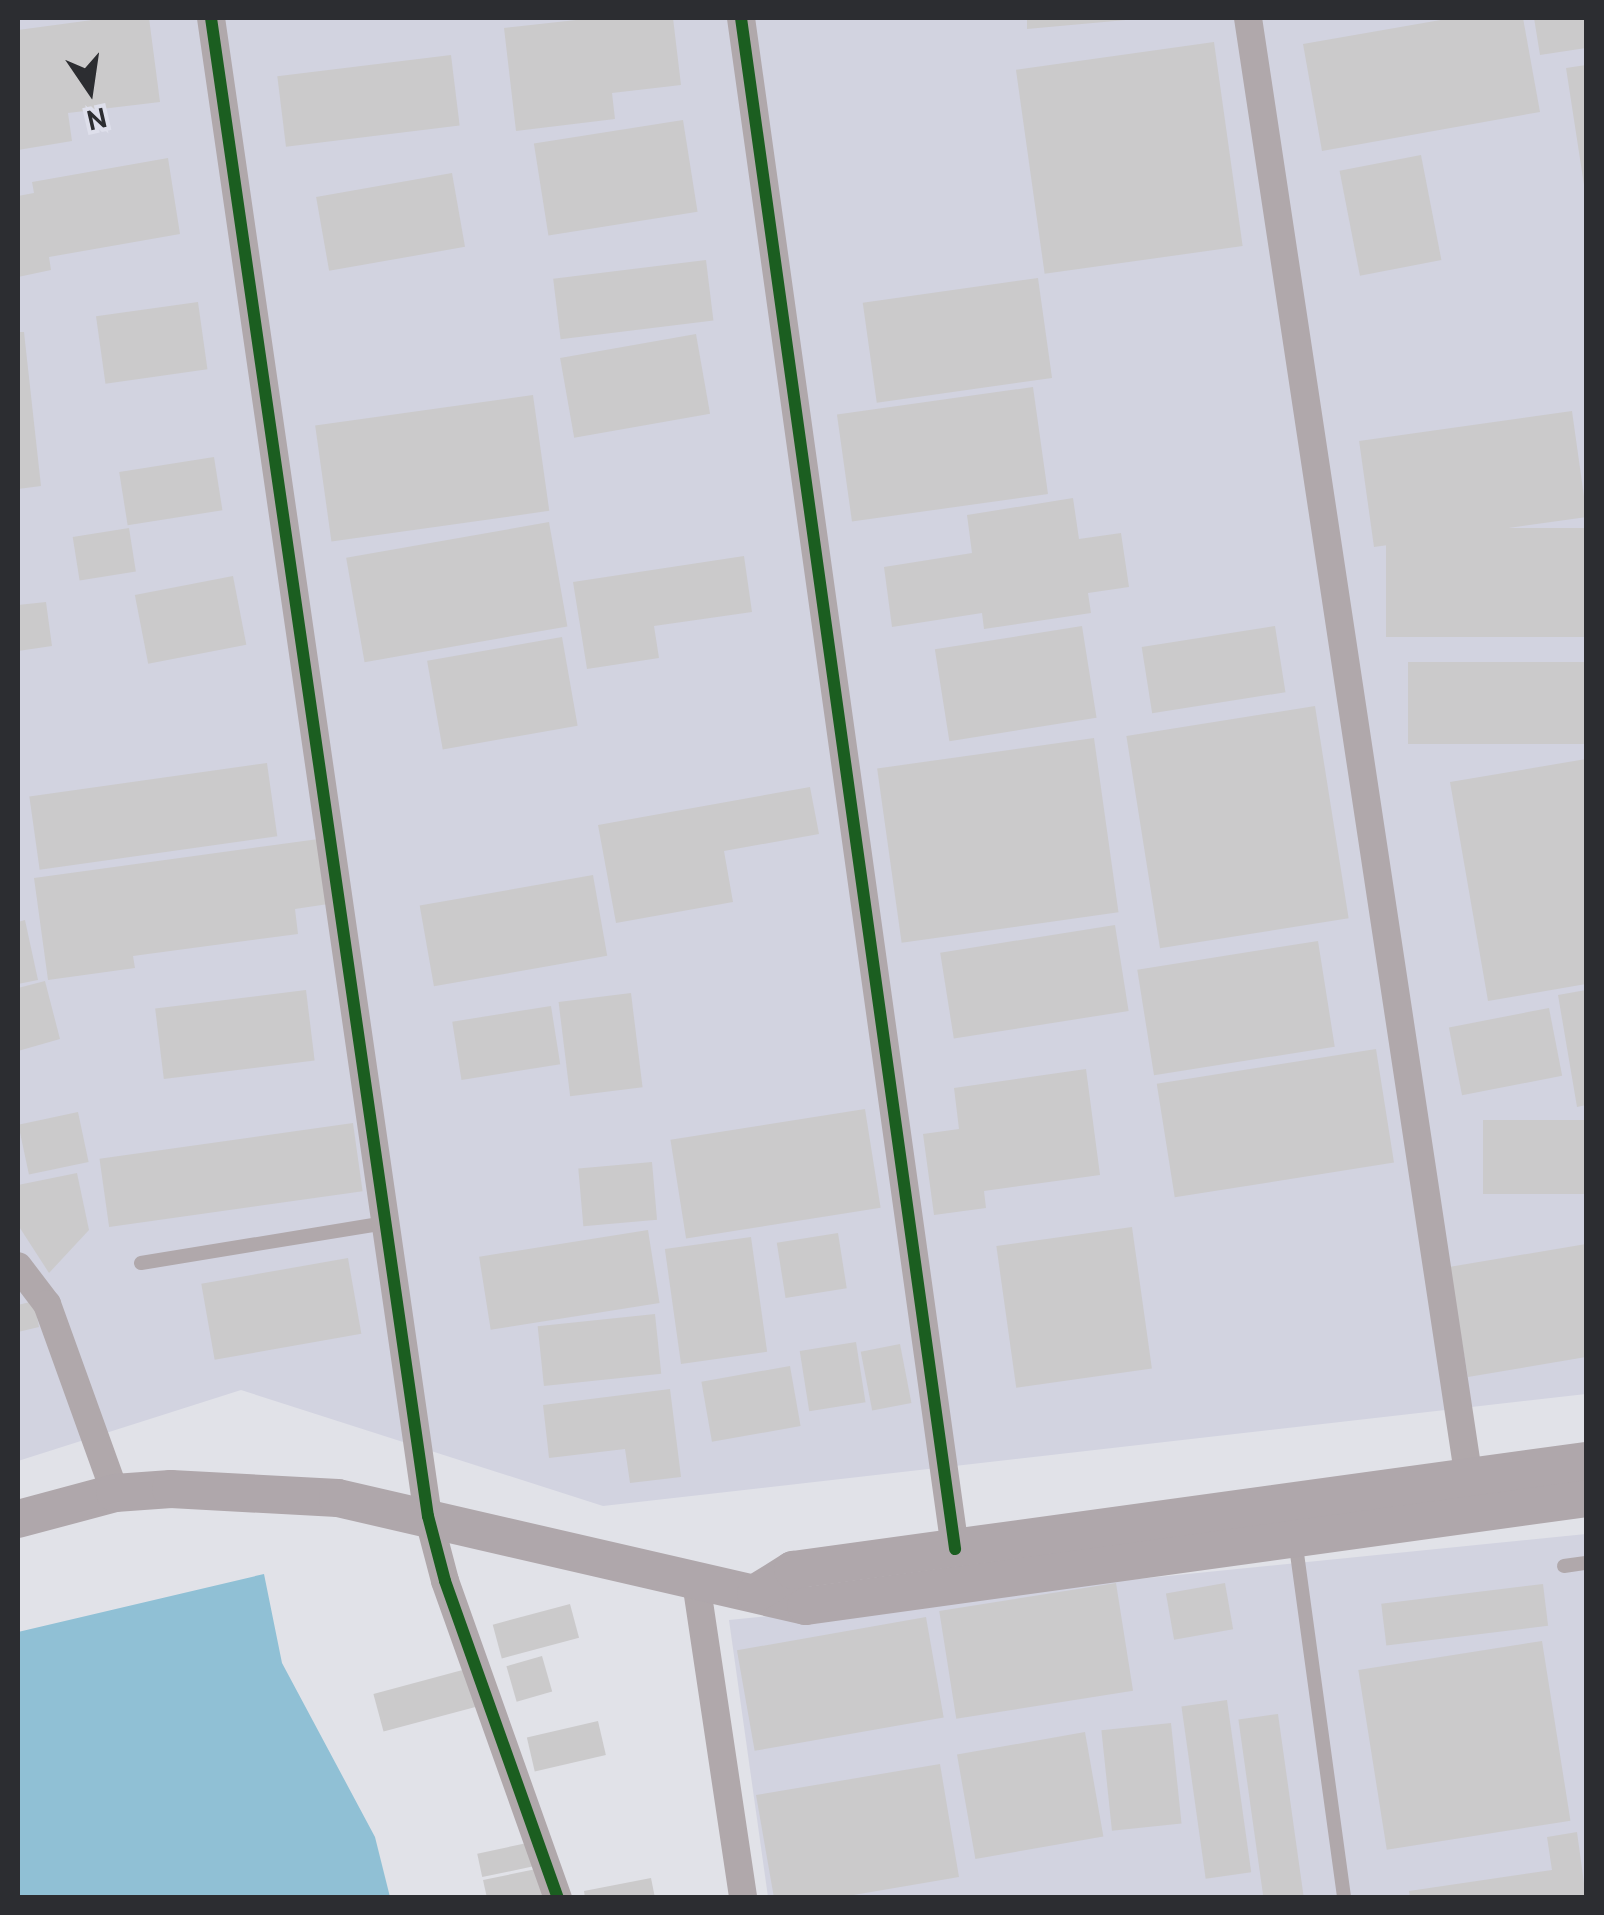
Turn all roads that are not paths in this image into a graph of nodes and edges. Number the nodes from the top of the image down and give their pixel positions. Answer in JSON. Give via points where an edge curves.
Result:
{"nodes":[{"id":1,"x":211,"y":18,"type":"edge"},
{"id":2,"x":741,"y":18,"type":"edge"},
{"id":3,"x":1248,"y":18,"type":"edge"},
{"id":4,"x":384,"y":1223,"type":"junction"},
{"id":5,"x":141,"y":1263,"type":"dead end"},
{"id":6,"x":18,"y":1266,"type":"edge"},
{"id":7,"x":1586,"y":1462,"type":"edge"},
{"id":8,"x":1469,"y":1479,"type":"junction"},
{"id":9,"x":115,"y":1494,"type":"junction"},
{"id":10,"x":1586,"y":1498,"type":"edge"},
{"id":11,"x":428,"y":1516,"type":"junction"},
{"id":12,"x":18,"y":1520,"type":"edge"},
{"id":13,"x":1295,"y":1538,"type":"junction"},
{"id":14,"x":955,"y":1549,"type":"junction"},
{"id":15,"x":1586,"y":1564,"type":"edge"},
{"id":16,"x":1564,"y":1566,"type":"dead end"},
{"id":17,"x":696,"y":1582,"type":"junction"},
{"id":18,"x":756,"y":1594,"type":"junction"},
{"id":19,"x":558,"y":1898,"type":"edge"},
{"id":20,"x":743,"y":1898,"type":"edge"},
{"id":21,"x":1344,"y":1898,"type":"edge"}],
"edges":[{"from":1,"to":4,"type":"street"},
{"from":2,"to":14,"type":"street"},
{"from":3,"to":8,"type":"street"},
{"from":4,"to":5,"type":"lane"},
{"from":4,"to":11,"type":"street"},
{"from":6,"to":9,"type":"street","via":[[47,1304]]},
{"from":7,"to":8,"type":"main road"},
{"from":8,"to":14,"type":"main road"},
{"from":9,"to":11,"type":"main road","via":[[226,1488],[338,1498]]},
{"from":9,"to":12,"type":"main road"},
{"from":10,"to":13,"type":"main road"},
{"from":11,"to":17,"type":"main road"},
{"from":11,"to":19,"type":"street","via":[[444,1581]]},
{"from":13,"to":18,"type":"main road","via":[[806,1606]]},
{"from":13,"to":21,"type":"lane"},
{"from":14,"to":18,"type":"main road","via":[[793,1570]]},
{"from":15,"to":16,"type":"lane"},
{"from":17,"to":18,"type":"main road"},
{"from":17,"to":20,"type":"street"}]}
